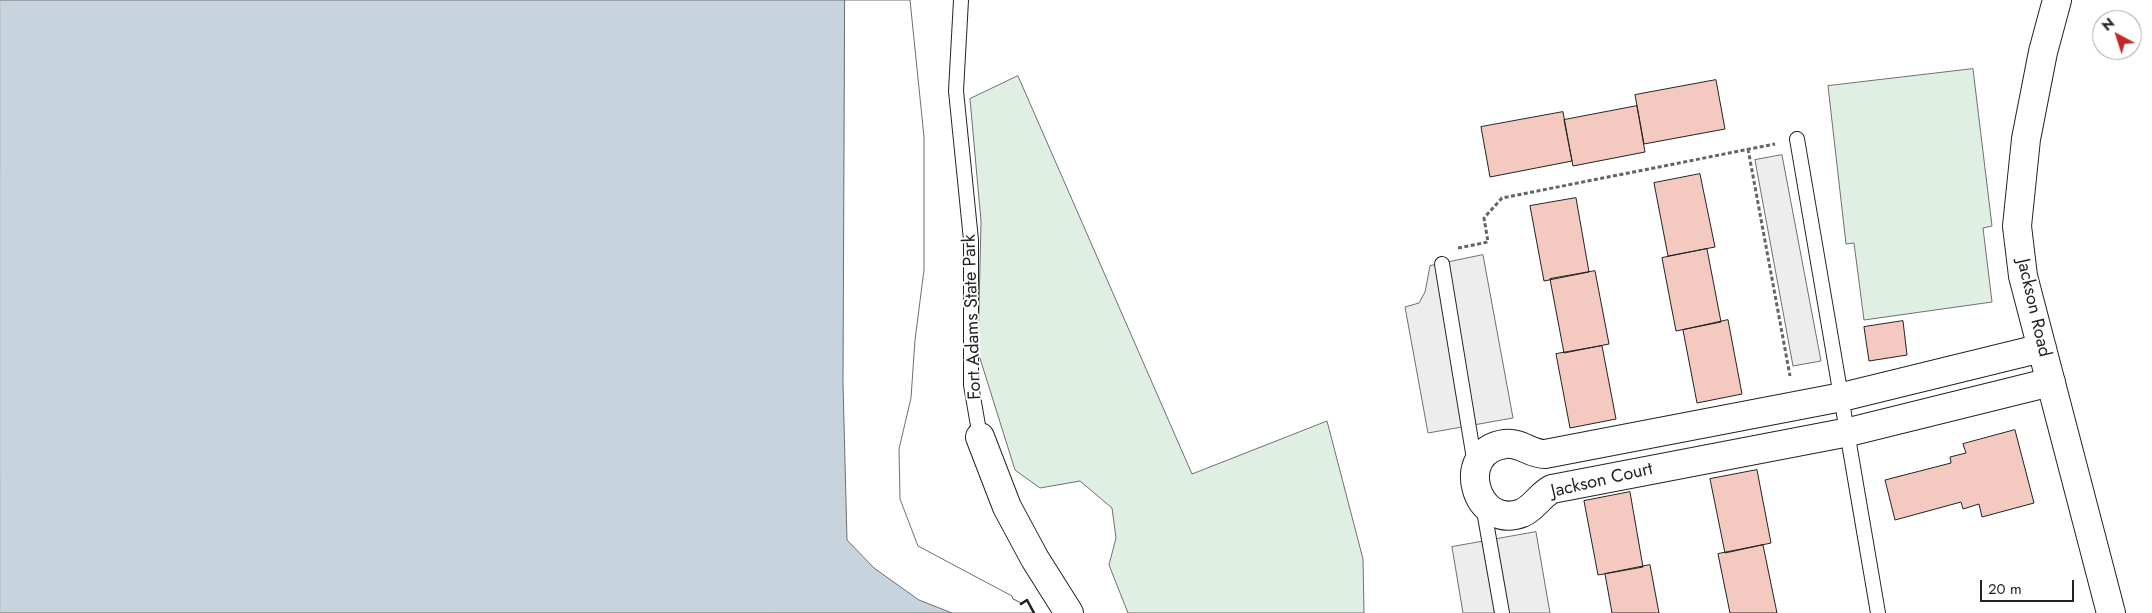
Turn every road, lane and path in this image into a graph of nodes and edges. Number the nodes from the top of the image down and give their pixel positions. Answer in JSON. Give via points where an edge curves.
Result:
{"nodes":[{"id":1,"x":962,"y":0,"type":"edge"},
{"id":2,"x":2057,"y":0,"type":"edge"},
{"id":3,"x":1798,"y":139,"type":"joint"},
{"id":4,"x":1748,"y":149,"type":"junction"},
{"id":5,"x":1442,"y":264,"type":"joint"},
{"id":6,"x":2042,"y":348,"type":"junction"},
{"id":7,"x":2051,"y":382,"type":"junction"},
{"id":8,"x":1842,"y":397,"type":"junction"},
{"id":9,"x":1796,"y":406,"type":"junction"},
{"id":10,"x":1849,"y":432,"type":"junction"},
{"id":11,"x":980,"y":437,"type":"joint"},
{"id":12,"x":1476,"y":468,"type":"junction"},
{"id":13,"x":1482,"y":502,"type":"junction"},
{"id":14,"x":1069,"y":613,"type":"edge"},
{"id":15,"x":1502,"y":613,"type":"edge"},
{"id":16,"x":1878,"y":613,"type":"edge"},
{"id":17,"x":2111,"y":613,"type":"edge"}],
"edges":[{"from":1,"to":11,"type":"lane","name":"Fort Adams State Park","via":[[956,91],[972,240],[971,385]]},
{"from":2,"to":6,"type":"street","name":"Jackson Road","via":[[2026,139],[2017,226],[2024,276]]},
{"from":3,"to":4,"type":"path"},
{"from":3,"to":8,"type":"lane"},
{"from":4,"to":5,"type":"path","via":[[1502,198],[1484,218],[1488,242],[1436,252]]},
{"from":4,"to":9,"type":"path"},
{"from":5,"to":12,"type":"lane"},
{"from":6,"to":7,"type":"street","name":"Jackson Road"},
{"from":6,"to":8,"type":"street","name":"Jackson Court"},
{"from":7,"to":10,"type":"street","name":"Jackson Court"},
{"from":7,"to":17,"type":"street","name":"Jackson Road"},
{"from":8,"to":9,"type":"street","name":"Jackson Court"},
{"from":8,"to":10,"type":"lane"},
{"from":9,"to":12,"type":"street","name":"Jackson Court","via":[[1545,454],[1516,444],[1505,444],[1484,454]]},
{"from":10,"to":13,"type":"street","name":"Jackson Court","via":[[1552,489],[1521,513],[1508,515],[1497,512]]},
{"from":10,"to":16,"type":"lane"},
{"from":11,"to":14,"type":"street","name":"Fort Adams State Park","via":[[1007,507]]},
{"from":12,"to":13,"type":"street","via":[[1474,485]]},
{"from":13,"to":15,"type":"lane"}]}
